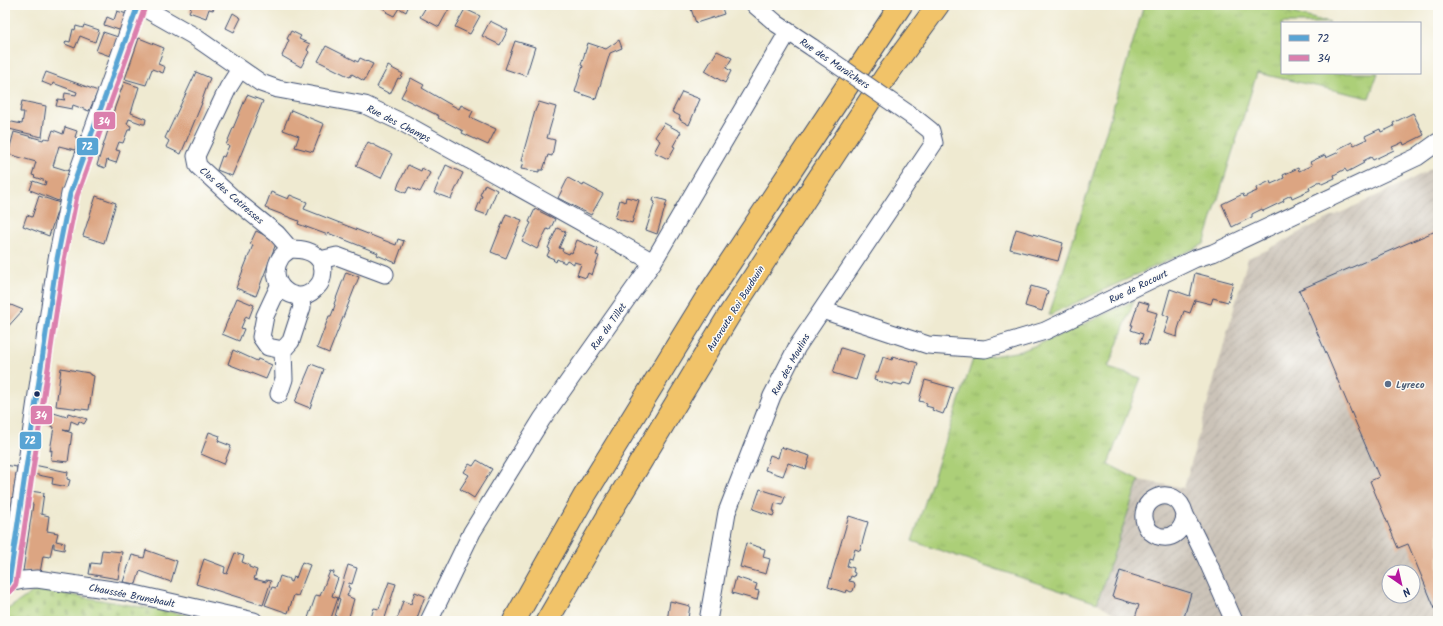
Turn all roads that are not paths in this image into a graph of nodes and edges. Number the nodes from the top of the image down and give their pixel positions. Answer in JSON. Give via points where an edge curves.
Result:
{"nodes":[{"id":1,"x":138,"y":5,"type":"edge"},
{"id":2,"x":755,"y":5,"type":"edge"},
{"id":3,"x":901,"y":5,"type":"edge"},
{"id":4,"x":938,"y":5,"type":"edge"},
{"id":5,"x":788,"y":32,"type":"junction"},
{"id":6,"x":240,"y":69,"type":"junction"},
{"id":7,"x":916,"y":119,"type":"joint"},
{"id":8,"x":1438,"y":142,"type":"edge"},
{"id":9,"x":290,"y":249,"type":"junction"},
{"id":10,"x":320,"y":260,"type":"junction"},
{"id":11,"x":653,"y":262,"type":"junction"},
{"id":12,"x":385,"y":274,"type":"dead end"},
{"id":13,"x":279,"y":286,"type":"junction"},
{"id":14,"x":300,"y":297,"type":"junction"},
{"id":15,"x":822,"y":310,"type":"junction"},
{"id":16,"x":283,"y":350,"type":"junction"},
{"id":17,"x":278,"y":394,"type":"dead end"},
{"id":18,"x":1186,"y":515,"type":"dead end"},
{"id":19,"x":7,"y":585,"type":"edge"},
{"id":20,"x":254,"y":621,"type":"edge"},
{"id":21,"x":429,"y":621,"type":"edge"},
{"id":22,"x":514,"y":621,"type":"edge"},
{"id":23,"x":547,"y":621,"type":"edge"},
{"id":24,"x":708,"y":621,"type":"edge"},
{"id":25,"x":1234,"y":621,"type":"edge"}],
"edges":[{"from":1,"to":6,"type":"street","name":"Rue des Champs","via":[[192,35]]},
{"from":1,"to":19,"type":"street","via":[[70,194],[57,259]]},
{"from":2,"to":5,"type":"street","name":"Rue des Maraîchers"},
{"from":3,"to":22,"type":"highway","via":[[707,296],[585,495]]},
{"from":4,"to":23,"type":"highway","name":"Autoroute Roi Baudouin","via":[[886,76],[732,312]]},
{"from":5,"to":7,"type":"street","name":"Rue des Maraîchers","bridge":true},
{"from":5,"to":11,"type":"street","name":"Rue du Tillet"},
{"from":6,"to":9,"type":"street","name":"Clos des Cotiresses","via":[[228,88],[196,156],[198,166]]},
{"from":6,"to":11,"type":"street","name":"Rue des Champs","via":[[261,83],[278,89],[365,105],[406,124]]},
{"from":7,"to":15,"type":"street","name":"Rue des Moulins","via":[[931,131],[934,143]]},
{"from":8,"to":15,"type":"street","name":"Rue de Rocourt","via":[[1417,156],[1045,331],[985,348],[928,344]]},
{"from":9,"to":10,"type":"street","via":[[311,252]]},
{"from":9,"to":13,"type":"street","via":[[281,257],[276,269]]},
{"from":10,"to":12,"type":"street","via":[[337,256]]},
{"from":10,"to":14,"type":"street","via":[[323,270],[321,283],[310,294]]},
{"from":11,"to":21,"type":"street","name":"Rue du Tillet","via":[[542,419],[472,532]]},
{"from":13,"to":14,"type":"street"},
{"from":13,"to":16,"type":"street","via":[[265,316],[261,337],[268,347]]},
{"from":14,"to":16,"type":"street","via":[[302,307],[291,341]]},
{"from":15,"to":24,"type":"street","name":"Rue des Moulins","via":[[797,347],[772,396],[742,471],[728,512]]},
{"from":16,"to":17,"type":"street","via":[[284,379]]},
{"from":18,"to":25,"type":"street"},
{"from":19,"to":20,"type":"street","name":"Chaussée Brunehault","via":[[37,579],[126,592]]}]}
